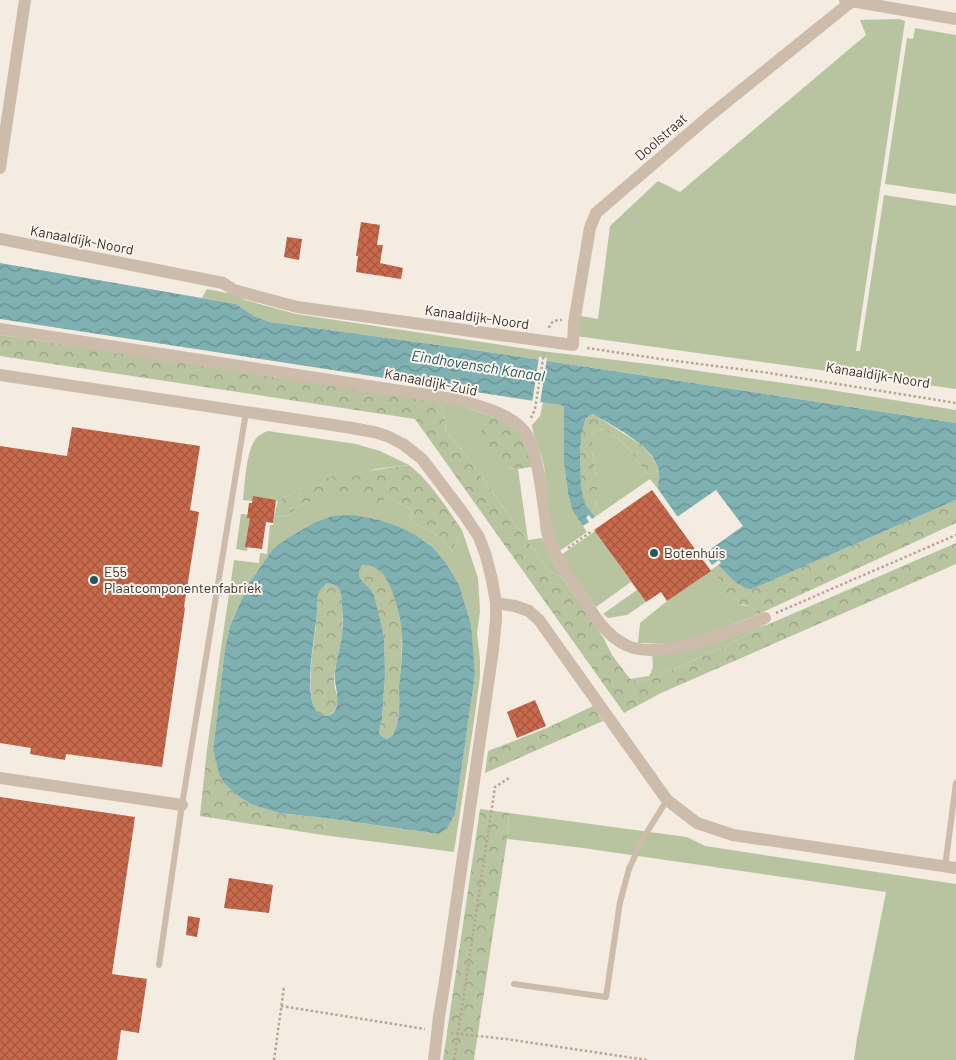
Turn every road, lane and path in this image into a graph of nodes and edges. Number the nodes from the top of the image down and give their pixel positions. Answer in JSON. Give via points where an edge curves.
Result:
{"nodes":[{"id":1,"x":25,"y":0,"type":"edge"},
{"id":2,"x":847,"y":1,"type":"edge"},
{"id":3,"x":956,"y":19,"type":"edge"},
{"id":4,"x":2,"y":150,"type":"edge"},
{"id":5,"x":0,"y":168,"type":"edge"},
{"id":6,"x":0,"y":238,"type":"edge"},
{"id":7,"x":574,"y":323,"type":"junction"},
{"id":8,"x":0,"y":329,"type":"edge"},
{"id":9,"x":546,"y":341,"type":"junction"},
{"id":10,"x":573,"y":345,"type":"junction"},
{"id":11,"x":544,"y":356,"type":"dead end"},
{"id":12,"x":0,"y":375,"type":"edge"},
{"id":13,"x":956,"y":403,"type":"edge"},
{"id":14,"x":536,"y":405,"type":"dead end"},
{"id":15,"x":246,"y":412,"type":"junction"},
{"id":16,"x":592,"y":531,"type":"dead end"},
{"id":17,"x":956,"y":534,"type":"edge"},
{"id":18,"x":556,"y":556,"type":"junction"},
{"id":19,"x":496,"y":603,"type":"junction"},
{"id":20,"x":765,"y":618,"type":"joint"},
{"id":21,"x":0,"y":778,"type":"edge"},
{"id":22,"x":509,"y":778,"type":"dead end"},
{"id":23,"x":956,"y":783,"type":"edge"},
{"id":24,"x":667,"y":800,"type":"junction"},
{"id":25,"x":182,"y":805,"type":"junction"},
{"id":26,"x":950,"y":868,"type":"edge"},
{"id":27,"x":159,"y":966,"type":"dead end"},
{"id":28,"x":514,"y":984,"type":"dead end"},
{"id":29,"x":284,"y":987,"type":"dead end"},
{"id":30,"x":576,"y":1050,"type":"dead end"},
{"id":31,"x":274,"y":1060,"type":"edge"},
{"id":32,"x":434,"y":1060,"type":"edge"},
{"id":33,"x":454,"y":1060,"type":"edge"},
{"id":34,"x":647,"y":1060,"type":"edge"}],
"edges":[{"from":1,"to":4,"type":"street"},
{"from":2,"to":3,"type":"street"},
{"from":2,"to":7,"type":"street","name":"Doolstraat","via":[[596,213],[590,228]]},
{"from":4,"to":5,"type":"street"},
{"from":6,"to":9,"type":"street","name":"Kanaaldijk-Noord","via":[[223,283],[234,290],[297,307]]},
{"from":7,"to":9,"type":"path","via":[[563,320],[551,322]]},
{"from":7,"to":10,"type":"street","name":"Doolstraat"},
{"from":8,"to":18,"type":"street","name":"Kanaaldijk-Zuid","via":[[454,399],[496,411],[527,435],[537,463],[548,535]]},
{"from":9,"to":10,"type":"street","name":"Kanaaldijk-Noord"},
{"from":10,"to":13,"type":"path","name":"Kanaaldijk-Noord"},
{"from":11,"to":14,"type":"path"},
{"from":12,"to":15,"type":"street"},
{"from":15,"to":19,"type":"street","via":[[374,432],[402,444],[422,459],[479,537]]},
{"from":15,"to":25,"type":"lane"},
{"from":16,"to":18,"type":"path"},
{"from":17,"to":20,"type":"path"},
{"from":18,"to":20,"type":"street","name":"Kanaaldijk-Zuid","via":[[593,614],[610,634],[627,646],[643,651],[666,650]]},
{"from":19,"to":24,"type":"street","via":[[529,611],[539,620]]},
{"from":19,"to":32,"type":"street","via":[[493,650]]},
{"from":21,"to":25,"type":"street"},
{"from":22,"to":33,"type":"path","via":[[495,787]]},
{"from":23,"to":26,"type":"lane"},
{"from":24,"to":26,"type":"street","via":[[697,823],[733,835]]},
{"from":24,"to":28,"type":"lane","via":[[642,840],[629,869],[620,902],[606,998]]},
{"from":25,"to":27,"type":"lane"},
{"from":29,"to":31,"type":"path"},
{"from":30,"to":34,"type":"path"}]}
